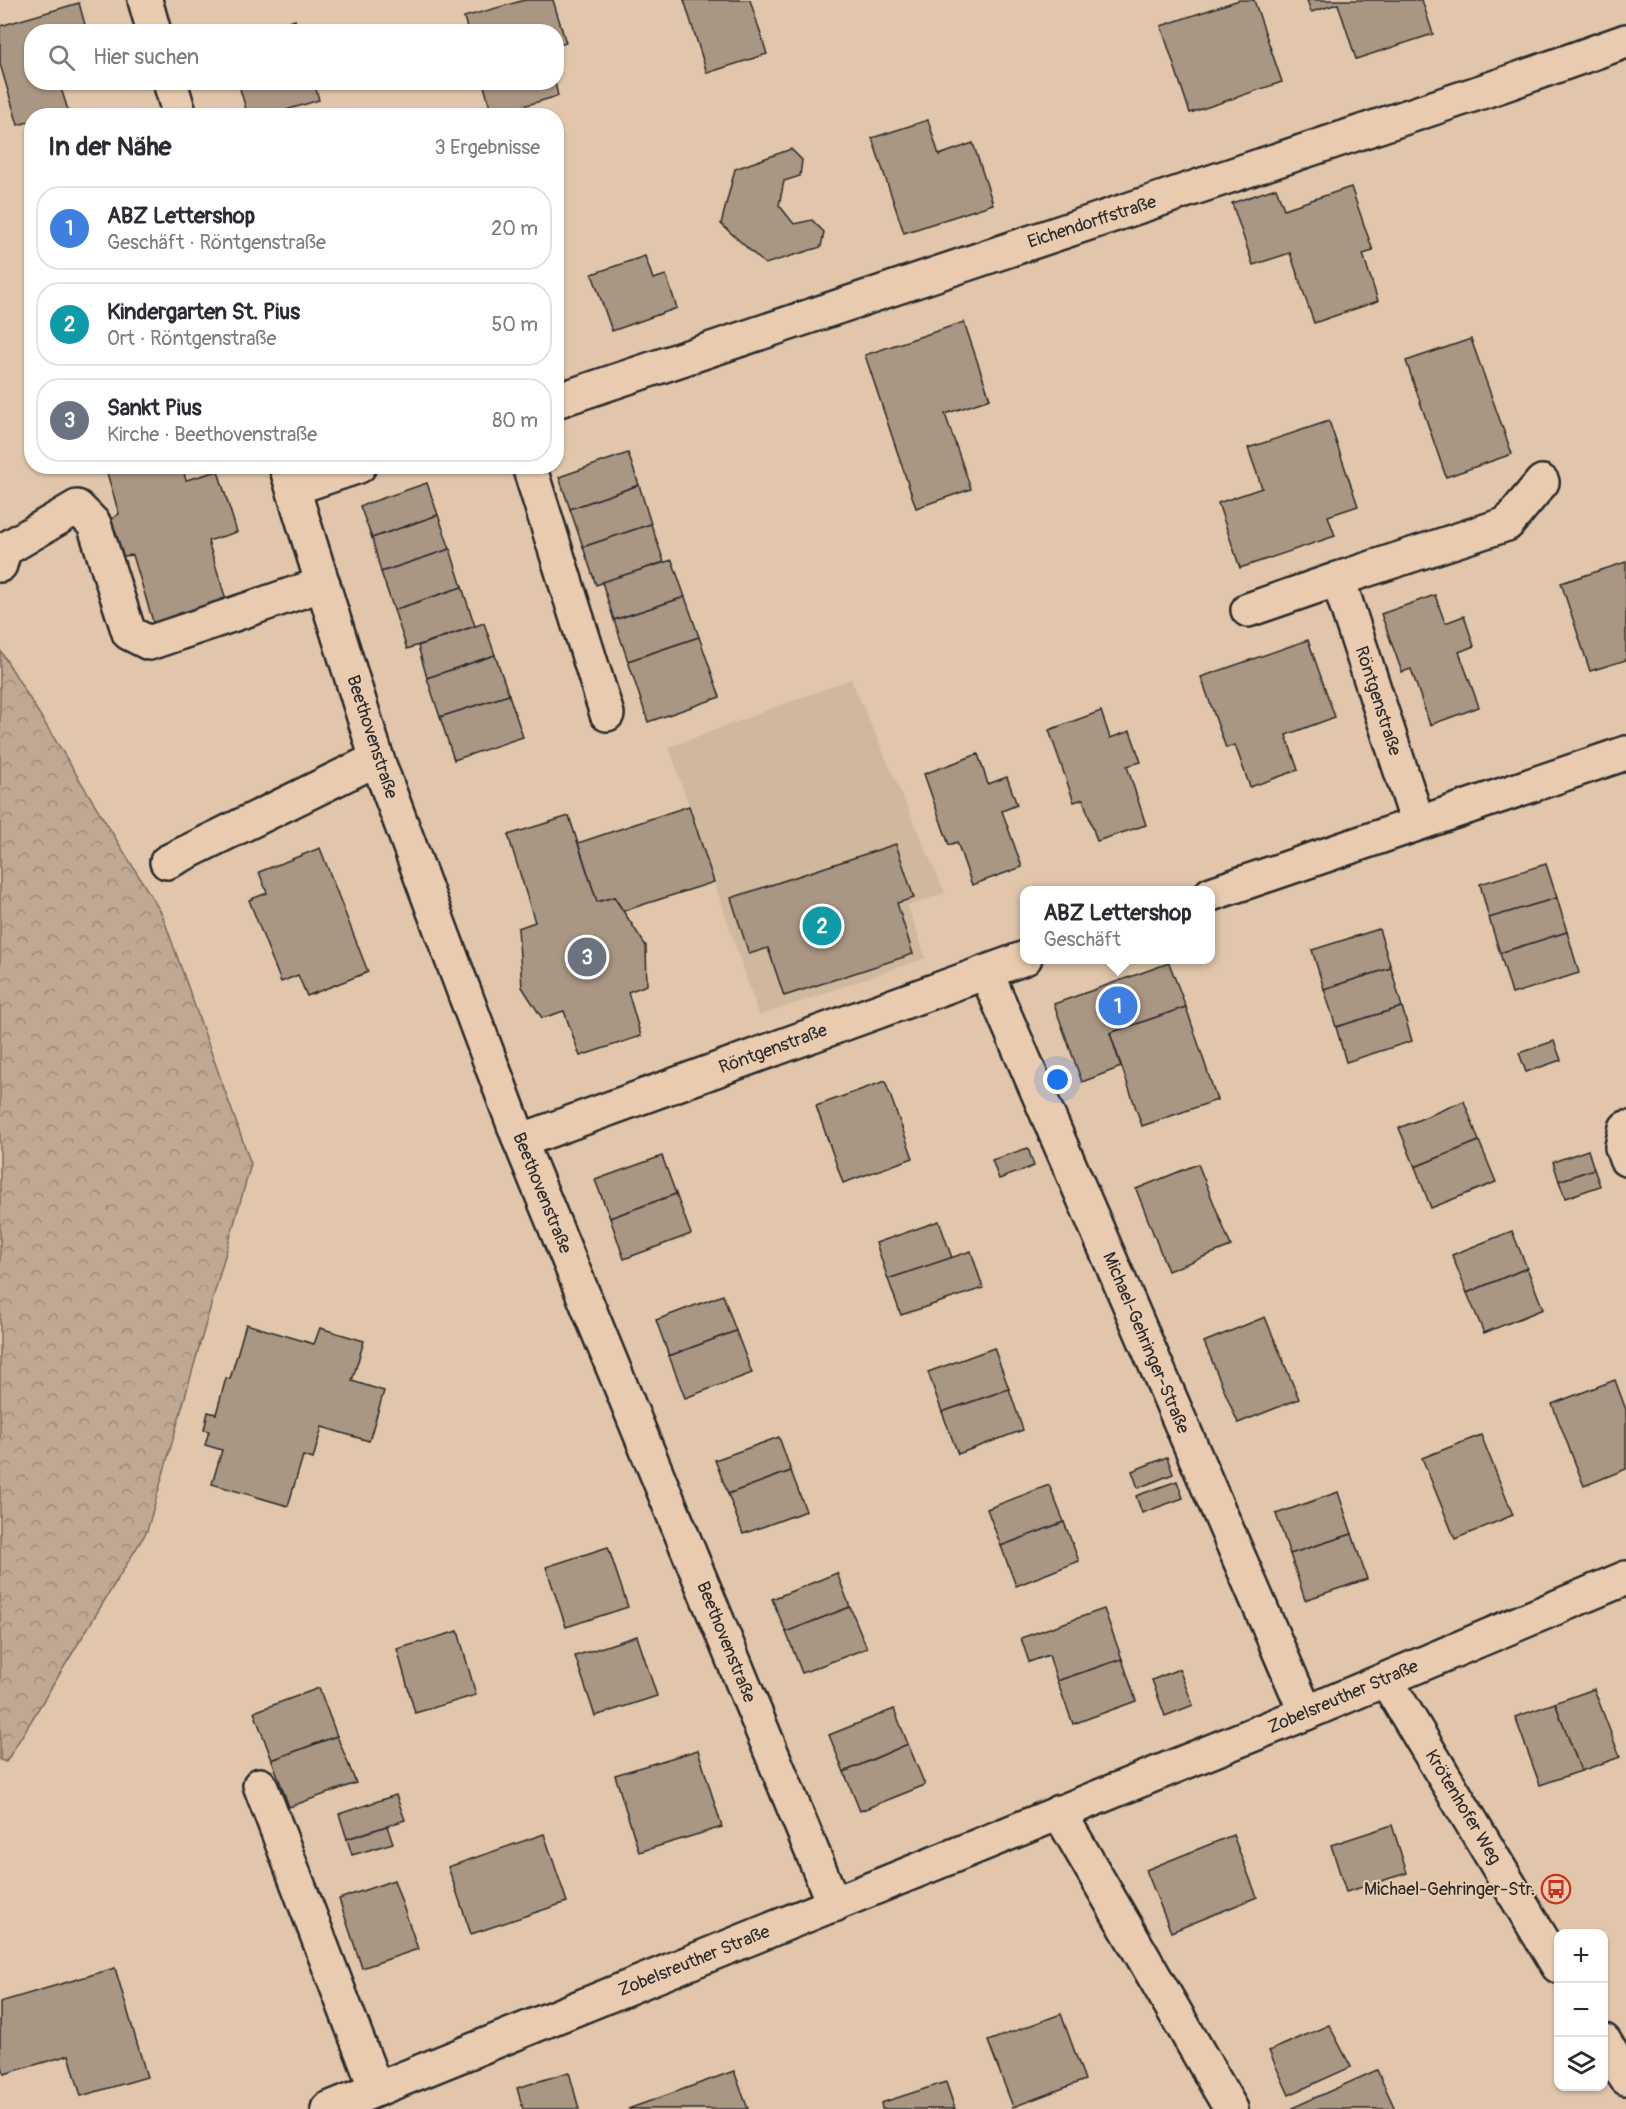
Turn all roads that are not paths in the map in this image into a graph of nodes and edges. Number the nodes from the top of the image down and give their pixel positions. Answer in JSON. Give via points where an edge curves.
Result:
{"nodes":[{"id":1,"x":145,"y":0,"type":"edge"},
{"id":2,"x":152,"y":24,"type":"edge"},
{"id":3,"x":1626,"y":41,"type":"edge"},
{"id":4,"x":172,"y":90,"type":"edge"},
{"id":5,"x":178,"y":108,"type":"edge"},
{"id":6,"x":564,"y":398,"type":"edge"},
{"id":7,"x":309,"y":474,"type":"edge"},
{"id":8,"x":532,"y":474,"type":"edge"},
{"id":9,"x":290,"y":477,"type":"edge"},
{"id":10,"x":1542,"y":482,"type":"dead end"},
{"id":11,"x":0,"y":565,"type":"edge"},
{"id":12,"x":1338,"y":579,"type":"junction"},
{"id":13,"x":323,"y":584,"type":"junction"},
{"id":14,"x":1248,"y":610,"type":"dead end"},
{"id":15,"x":607,"y":714,"type":"dead end"},
{"id":16,"x":1626,"y":753,"type":"edge"},
{"id":17,"x":377,"y":759,"type":"junction"},
{"id":18,"x":1418,"y":823,"type":"junction"},
{"id":19,"x":167,"y":862,"type":"dead end"},
{"id":20,"x":1215,"y":893,"type":"edge"},
{"id":21,"x":1020,"y":960,"type":"edge"},
{"id":22,"x":986,"y":972,"type":"junction"},
{"id":23,"x":1626,"y":1128,"type":"edge"},
{"id":24,"x":520,"y":1141,"type":"junction"},
{"id":25,"x":1626,"y":1160,"type":"edge"},
{"id":26,"x":1626,"y":1578,"type":"edge"},
{"id":27,"x":1386,"y":1680,"type":"junction"},
{"id":28,"x":1306,"y":1713,"type":"junction"},
{"id":29,"x":260,"y":1785,"type":"dead end"},
{"id":30,"x":1059,"y":1812,"type":"junction"},
{"id":31,"x":834,"y":1905,"type":"junction"},
{"id":32,"x":1554,"y":1959,"type":"edge"},
{"id":33,"x":1608,"y":2048,"type":"edge"},
{"id":34,"x":1626,"y":2078,"type":"edge"},
{"id":35,"x":376,"y":2089,"type":"junction"},
{"id":36,"x":328,"y":2109,"type":"edge"},
{"id":37,"x":1231,"y":2109,"type":"edge"}],
"edges":[{"from":1,"to":2,"type":"street"},
{"from":3,"to":6,"type":"street","name":"Eichendorffstraße"},
{"from":4,"to":5,"type":"street"},
{"from":7,"to":9,"type":"street"},
{"from":8,"to":15,"type":"street"},
{"from":9,"to":13,"type":"street","name":"Beethovenstraße"},
{"from":10,"to":12,"type":"street","via":[[1507,524]]},
{"from":11,"to":13,"type":"street","via":[[4,550],[76,507],[94,524],[129,633],[149,643]]},
{"from":12,"to":14,"type":"street"},
{"from":12,"to":18,"type":"street","name":"Röntgenstraße"},
{"from":13,"to":17,"type":"street","name":"Beethovenstraße"},
{"from":16,"to":18,"type":"street"},
{"from":17,"to":19,"type":"street"},
{"from":17,"to":24,"type":"street","name":"Beethovenstraße"},
{"from":18,"to":20,"type":"street"},
{"from":21,"to":22,"type":"street","name":"Röntgenstraße"},
{"from":22,"to":24,"type":"street","name":"Röntgenstraße"},
{"from":22,"to":28,"type":"street","name":"Michael-Gehringer-Straße"},
{"from":23,"to":25,"type":"street","via":[[1622,1147]]},
{"from":24,"to":31,"type":"street","name":"Beethovenstraße"},
{"from":26,"to":27,"type":"street","name":"Zobelsreuther Straße"},
{"from":27,"to":28,"type":"street","name":"Zobelsreuther Straße"},
{"from":27,"to":32,"type":"street","name":"Krötenhofer Weg"},
{"from":28,"to":30,"type":"street","name":"Zobelsreuther Straße"},
{"from":29,"to":35,"type":"street"},
{"from":30,"to":31,"type":"street","name":"Zobelsreuther Straße"},
{"from":30,"to":37,"type":"street"},
{"from":31,"to":35,"type":"street","name":"Zobelsreuther Straße"},
{"from":33,"to":34,"type":"street"},
{"from":35,"to":36,"type":"street","name":"Zobelsreuther Straße"}]}
